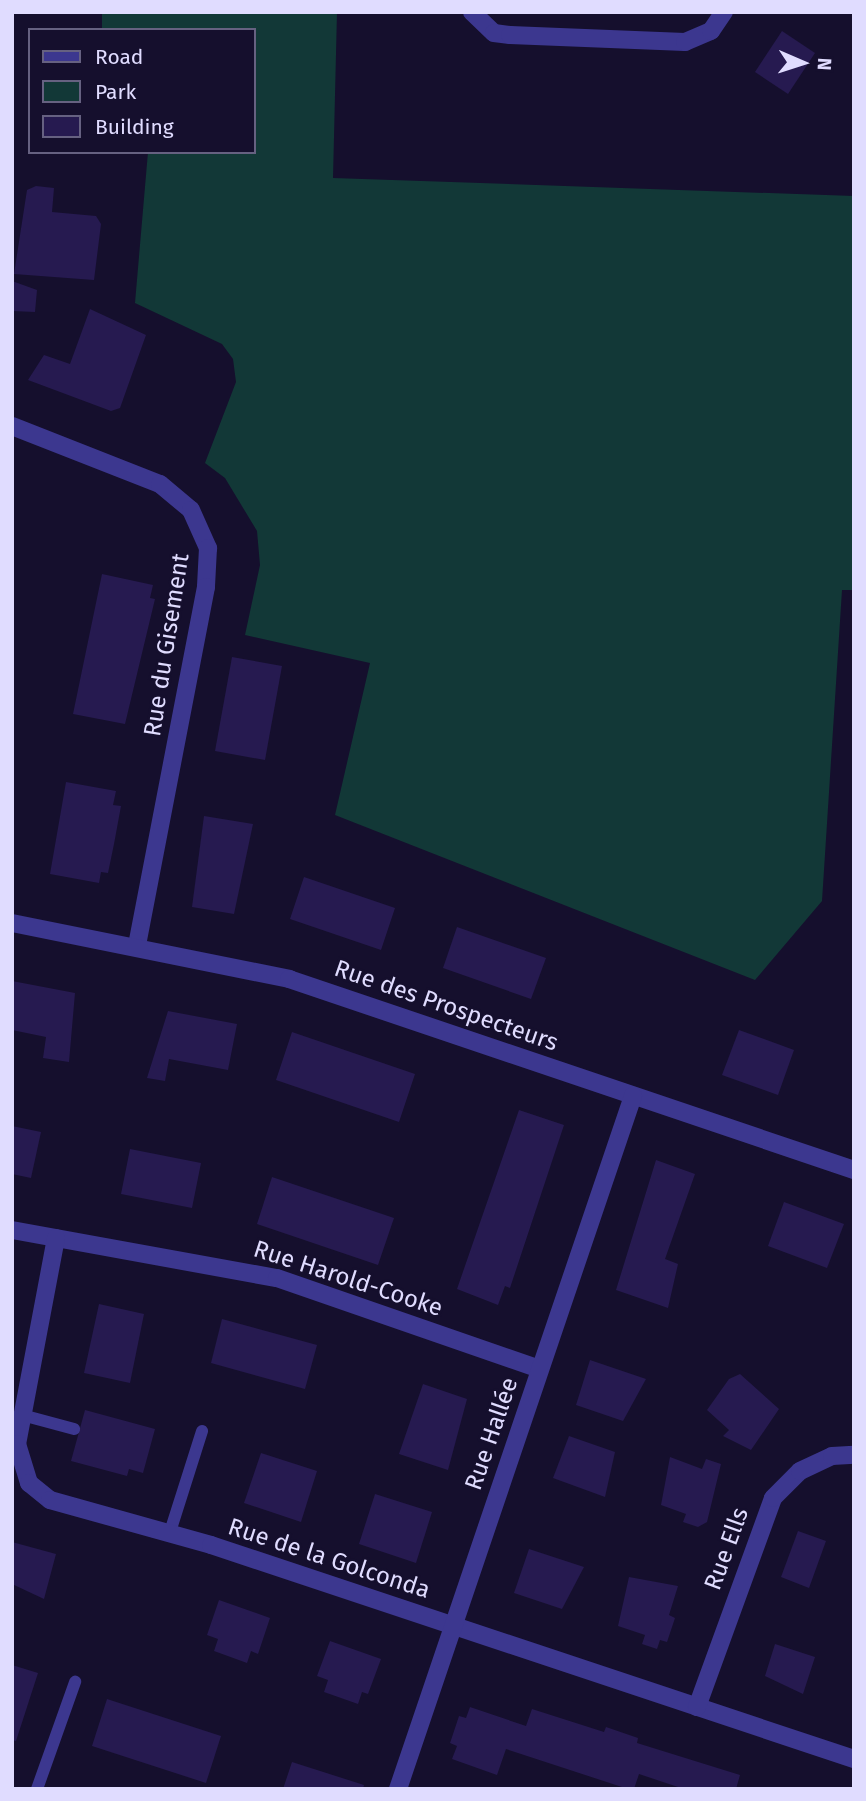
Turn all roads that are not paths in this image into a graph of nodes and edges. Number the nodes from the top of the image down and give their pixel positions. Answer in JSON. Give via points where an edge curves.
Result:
{"nodes":[{"id":1,"x":471,"y":12,"type":"edge"},
{"id":2,"x":724,"y":12,"type":"edge"},
{"id":3,"x":12,"y":426,"type":"edge"},
{"id":4,"x":12,"y":923,"type":"edge"},
{"id":5,"x":138,"y":946,"type":"junction"},
{"id":6,"x":633,"y":1096,"type":"junction"},
{"id":7,"x":854,"y":1170,"type":"edge"},
{"id":8,"x":12,"y":1230,"type":"edge"},
{"id":9,"x":56,"y":1238,"type":"junction"},
{"id":10,"x":540,"y":1369,"type":"junction"},
{"id":11,"x":22,"y":1415,"type":"junction"},
{"id":12,"x":74,"y":1429,"type":"dead end"},
{"id":13,"x":202,"y":1431,"type":"dead end"},
{"id":14,"x":854,"y":1455,"type":"edge"},
{"id":15,"x":170,"y":1532,"type":"junction"},
{"id":16,"x":453,"y":1626,"type":"junction"},
{"id":17,"x":75,"y":1682,"type":"dead end"},
{"id":18,"x":697,"y":1707,"type":"junction"},
{"id":19,"x":854,"y":1759,"type":"edge"},
{"id":20,"x":37,"y":1789,"type":"edge"},
{"id":21,"x":398,"y":1789,"type":"edge"}],
"edges":[{"from":1,"to":2,"type":"street","via":[[494,33],[685,42],[711,31]]},
{"from":3,"to":5,"type":"street","name":"Rue du Gisement","via":[[160,484],[191,510],[208,548],[206,587]]},
{"from":4,"to":5,"type":"street","name":"Rue des Prospecteurs"},
{"from":5,"to":6,"type":"street","name":"Rue des Prospecteurs","via":[[289,979]]},
{"from":6,"to":7,"type":"street","name":"Rue des Prospecteurs"},
{"from":6,"to":10,"type":"street","name":"Rue Hallée"},
{"from":8,"to":9,"type":"street","name":"Rue Harold-Cooke"},
{"from":9,"to":10,"type":"street","name":"Rue Harold-Cooke","via":[[277,1278]]},
{"from":9,"to":11,"type":"street","name":"Rue de la Golconda"},
{"from":10,"to":16,"type":"street","name":"Rue Hallée"},
{"from":11,"to":12,"type":"lane"},
{"from":11,"to":15,"type":"street","name":"Rue de la Golconda","via":[[18,1458],[39,1493]]},
{"from":13,"to":15,"type":"lane"},
{"from":14,"to":18,"type":"street","name":"Rue Ells","via":[[808,1467],[773,1498]]},
{"from":15,"to":16,"type":"street","name":"Rue de la Golconda"},
{"from":16,"to":18,"type":"street","name":"Rue de la Golconda"},
{"from":16,"to":21,"type":"street","name":"Rue Hallée"},
{"from":17,"to":20,"type":"lane"},
{"from":18,"to":19,"type":"street","name":"Rue de la Golconda"}]}
